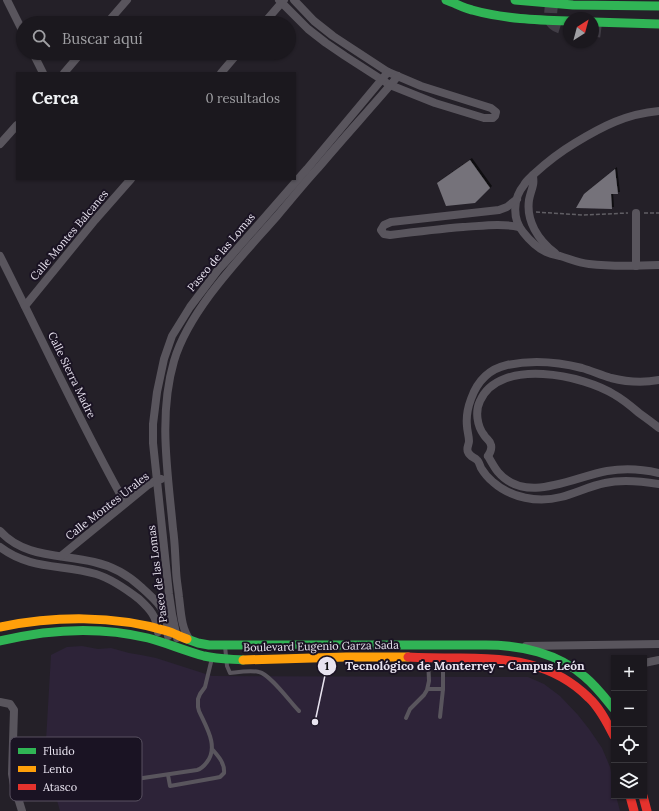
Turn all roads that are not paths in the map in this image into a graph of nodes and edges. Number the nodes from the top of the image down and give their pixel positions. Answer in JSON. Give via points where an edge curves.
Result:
{"nodes":[{"id":1,"x":7,"y":0,"type":"edge"},
{"id":2,"x":294,"y":0,"type":"edge"},
{"id":3,"x":446,"y":0,"type":"edge"},
{"id":4,"x":516,"y":0,"type":"edge"},
{"id":5,"x":124,"y":1,"type":"edge"},
{"id":6,"x":281,"y":1,"type":"edge"},
{"id":7,"x":659,"y":6,"type":"edge"},
{"id":8,"x":112,"y":16,"type":"edge"},
{"id":9,"x":269,"y":16,"type":"edge"},
{"id":10,"x":16,"y":18,"type":"edge"},
{"id":11,"x":563,"y":22,"type":"edge"},
{"id":12,"x":599,"y":22,"type":"tunnel mouth"},
{"id":13,"x":659,"y":24,"type":"edge"},
{"id":14,"x":601,"y":31,"type":"tunnel mouth"},
{"id":15,"x":659,"y":32,"type":"edge"},
{"id":16,"x":36,"y":60,"type":"edge"},
{"id":17,"x":75,"y":60,"type":"edge"},
{"id":18,"x":232,"y":60,"type":"edge"},
{"id":19,"x":42,"y":72,"type":"edge"},
{"id":20,"x":65,"y":72,"type":"edge"},
{"id":21,"x":222,"y":72,"type":"edge"},
{"id":22,"x":388,"y":72,"type":"junction"},
{"id":23,"x":398,"y":76,"type":"junction"},
{"id":24,"x":381,"y":80,"type":"junction"},
{"id":25,"x":390,"y":85,"type":"junction"},
{"id":26,"x":659,"y":111,"type":"edge"},
{"id":27,"x":16,"y":126,"type":"edge"},
{"id":28,"x":0,"y":144,"type":"edge"},
{"id":29,"x":533,"y":175,"type":"junction"},
{"id":30,"x":130,"y":180,"type":"edge"},
{"id":31,"x":517,"y":199,"type":"junction"},
{"id":32,"x":636,"y":213,"type":"road end"},
{"id":33,"x":519,"y":227,"type":"junction"},
{"id":34,"x":0,"y":256,"type":"edge"},
{"id":35,"x":559,"y":256,"type":"junction"},
{"id":36,"x":233,"y":260,"type":"junction"},
{"id":37,"x":659,"y":265,"type":"edge"},
{"id":38,"x":636,"y":266,"type":"junction"},
{"id":39,"x":25,"y":306,"type":"junction"},
{"id":40,"x":659,"y":380,"type":"edge"},
{"id":41,"x":659,"y":428,"type":"edge"},
{"id":42,"x":484,"y":436,"type":"junction"},
{"id":43,"x":469,"y":441,"type":"junction"},
{"id":44,"x":488,"y":456,"type":"junction"},
{"id":45,"x":477,"y":460,"type":"junction"},
{"id":46,"x":659,"y":473,"type":"edge"},
{"id":47,"x":168,"y":478,"type":"junction"},
{"id":48,"x":157,"y":480,"type":"junction"},
{"id":49,"x":659,"y":484,"type":"edge"},
{"id":50,"x":125,"y":503,"type":"junction"},
{"id":51,"x":0,"y":531,"type":"edge"},
{"id":52,"x":0,"y":547,"type":"edge"},
{"id":53,"x":61,"y":556,"type":"junction"},
{"id":54,"x":135,"y":581,"type":"junction"},
{"id":55,"x":127,"y":590,"type":"junction"},
{"id":56,"x":0,"y":627,"type":"edge"},
{"id":57,"x":163,"y":630,"type":"junction"},
{"id":58,"x":176,"y":635,"type":"junction"},
{"id":59,"x":0,"y":641,"type":"edge"},
{"id":60,"x":159,"y":641,"type":"junction"},
{"id":61,"x":191,"y":641,"type":"junction"},
{"id":62,"x":170,"y":644,"type":"junction"},
{"id":63,"x":659,"y":644,"type":"edge"},
{"id":64,"x":225,"y":646,"type":"junction"},
{"id":65,"x":509,"y":646,"type":"junction"},
{"id":66,"x":181,"y":648,"type":"junction"},
{"id":67,"x":212,"y":658,"type":"junction"},
{"id":68,"x":428,"y":658,"type":"junction"},
{"id":69,"x":444,"y":658,"type":"junction"},
{"id":70,"x":226,"y":659,"type":"junction"},
{"id":71,"x":659,"y":660,"type":"edge"},
{"id":72,"x":647,"y":662,"type":"edge"},
{"id":73,"x":428,"y":689,"type":"junction"},
{"id":74,"x":443,"y":689,"type":"junction"},
{"id":75,"x":0,"y":702,"type":"edge"},
{"id":76,"x":611,"y":705,"type":"edge"},
{"id":77,"x":299,"y":711,"type":"dead end"},
{"id":78,"x":440,"y":716,"type":"dead end"},
{"id":79,"x":406,"y":718,"type":"dead end"},
{"id":80,"x":611,"y":730,"type":"edge"},
{"id":81,"x":13,"y":737,"type":"edge"},
{"id":82,"x":212,"y":748,"type":"junction"},
{"id":83,"x":168,"y":775,"type":"junction"},
{"id":84,"x":142,"y":779,"type":"edge"},
{"id":85,"x":631,"y":799,"type":"edge"},
{"id":86,"x":644,"y":799,"type":"edge"},
{"id":87,"x":19,"y":801,"type":"edge"},
{"id":88,"x":22,"y":811,"type":"edge"},
{"id":89,"x":634,"y":811,"type":"edge"},
{"id":90,"x":647,"y":811,"type":"edge"}],
"edges":[{"from":1,"to":10,"type":"street"},
{"from":2,"to":22,"type":"street","via":[[333,36]]},
{"from":3,"to":11,"type":"street","via":[[471,9],[504,16]]},
{"from":4,"to":7,"type":"street","via":[[573,5]]},
{"from":5,"to":8,"type":"street"},
{"from":6,"to":9,"type":"street"},
{"from":6,"to":24,"type":"street","via":[[326,44]]},
{"from":12,"to":13,"type":"street"},
{"from":14,"to":15,"type":"street"},
{"from":16,"to":19,"type":"street"},
{"from":17,"to":20,"type":"street"},
{"from":18,"to":21,"type":"street"},
{"from":22,"to":23,"type":"street"},
{"from":22,"to":24,"type":"street","name":"Paseo de las Lomas"},
{"from":23,"to":25,"type":"street","name":"Paseo de las Lomas"},
{"from":23,"to":25,"type":"street","via":[[489,107],[496,112],[495,116],[491,119],[477,116]]},
{"from":24,"to":25,"type":"street"},
{"from":24,"to":36,"type":"street","name":"Paseo de las Lomas"},
{"from":25,"to":36,"type":"street","name":"Paseo de las Lomas"},
{"from":26,"to":29,"type":"street","via":[[625,117],[604,126],[558,154]]},
{"from":27,"to":28,"type":"street"},
{"from":29,"to":31,"type":"street","via":[[524,184]]},
{"from":29,"to":35,"type":"street","via":[[529,202],[531,224],[546,245]]},
{"from":30,"to":39,"type":"street","name":"Calle Montes Balcanes","via":[[94,220]]},
{"from":31,"to":33,"type":"street","via":[[515,212]]},
{"from":31,"to":33,"type":"street","via":[[499,210],[392,222],[384,225],[381,230],[384,234],[390,235],[492,225]]},
{"from":32,"to":38,"type":"street"},
{"from":33,"to":35,"type":"street","via":[[534,245]]},
{"from":34,"to":39,"type":"street","name":"Calle Sierra Madre"},
{"from":35,"to":38,"type":"street","via":[[589,264]]},
{"from":36,"to":47,"type":"street","name":"Paseo de las Lomas","via":[[187,330],[174,362],[166,406]]},
{"from":36,"to":48,"type":"street","name":"Paseo de las Lomas","via":[[218,270],[190,307],[168,347],[157,392],[153,424]]},
{"from":37,"to":38,"type":"street"},
{"from":39,"to":50,"type":"street","name":"Calle Sierra Madre"},
{"from":40,"to":43,"type":"street","via":[[621,380],[555,363],[526,363],[499,367],[482,379],[474,391],[467,414]]},
{"from":41,"to":42,"type":"street","via":[[615,395],[598,386],[562,376],[530,374],[504,378],[494,383],[483,395],[479,402],[477,419]]},
{"from":42,"to":43,"type":"street","via":[[476,436]]},
{"from":42,"to":44,"type":"street","via":[[491,445]]},
{"from":43,"to":45,"type":"street","via":[[468,452]]},
{"from":44,"to":45,"type":"street"},
{"from":44,"to":46,"type":"street","via":[[497,472],[510,483],[531,488],[554,486],[607,471],[630,469]]},
{"from":45,"to":49,"type":"street","via":[[493,482],[506,491],[525,498],[561,497],[617,481]]},
{"from":47,"to":48,"type":"street","name":"Calle Montes Urales"},
{"from":47,"to":61,"type":"street","name":"Paseo de las Lomas","via":[[181,611],[184,629]]},
{"from":48,"to":50,"type":"street","name":"Calle Montes Urales"},
{"from":48,"to":58,"type":"street","name":"Paseo de las Lomas"},
{"from":50,"to":53,"type":"street","name":"Calle Montes Urales"},
{"from":51,"to":53,"type":"street","via":[[13,543],[44,554]]},
{"from":52,"to":55,"type":"street","via":[[24,560],[97,574]]},
{"from":53,"to":54,"type":"street","via":[[104,565],[122,572]]},
{"from":54,"to":55,"type":"street"},
{"from":54,"to":57,"type":"street","via":[[164,611],[166,619]]},
{"from":55,"to":57,"type":"street","via":[[150,610]]},
{"from":56,"to":57,"type":"street","name":"Boulevard Eugenio Garza Sada","via":[[47,620],[104,619]]},
{"from":57,"to":58,"type":"street","name":"Boulevard Eugenio Garza Sada"},
{"from":57,"to":60,"type":"street"},
{"from":57,"to":62,"type":"street"},
{"from":58,"to":61,"type":"street","name":"Boulevard Eugenio Garza Sada"},
{"from":58,"to":66,"type":"street","name":"Paseo de las Lomas"},
{"from":59,"to":60,"type":"street","name":"Boulevard Eugenio Garza Sada","via":[[69,630],[131,635]]},
{"from":60,"to":62,"type":"street","name":"Boulevard Eugenio Garza Sada"},
{"from":61,"to":64,"type":"street","name":"Boulevard Eugenio Garza Sada","via":[[209,646]]},
{"from":62,"to":66,"type":"street","name":"Boulevard Eugenio Garza Sada"},
{"from":63,"to":65,"type":"street"},
{"from":64,"to":65,"type":"street","name":"Boulevard Eugenio Garza Sada"},
{"from":64,"to":70,"type":"lane"},
{"from":65,"to":76,"type":"street","name":"Boulevard Eugenio Garza Sada","via":[[543,654],[572,668],[601,692]]},
{"from":66,"to":67,"type":"street","name":"Boulevard Eugenio Garza Sada"},
{"from":67,"to":70,"type":"street","name":"Boulevard Eugenio Garza Sada"},
{"from":67,"to":82,"type":"lane","via":[[205,689],[198,699],[198,707]]},
{"from":68,"to":69,"type":"street","name":"Boulevard Eugenio Garza Sada"},
{"from":68,"to":70,"type":"street","name":"Boulevard Eugenio Garza Sada"},
{"from":68,"to":73,"type":"lane"},
{"from":69,"to":74,"type":"lane"},
{"from":69,"to":80,"type":"street","name":"Boulevard Eugenio Garza Sada","via":[[505,659],[552,671],[585,693],[602,713]]},
{"from":70,"to":77,"type":"lane","via":[[230,673],[256,671],[264,674]]},
{"from":71,"to":72,"type":"street"},
{"from":73,"to":74,"type":"lane"},
{"from":73,"to":79,"type":"lane","via":[[410,709]]},
{"from":74,"to":78,"type":"lane"},
{"from":75,"to":81,"type":"street","via":[[10,704],[14,710]]},
{"from":82,"to":83,"type":"lane","via":[[209,759],[200,769]]},
{"from":82,"to":83,"type":"lane","via":[[224,768],[224,773],[220,777],[170,786]]},
{"from":83,"to":84,"type":"lane"},
{"from":85,"to":89,"type":"street"},
{"from":86,"to":90,"type":"street"},
{"from":87,"to":88,"type":"street"}]}
